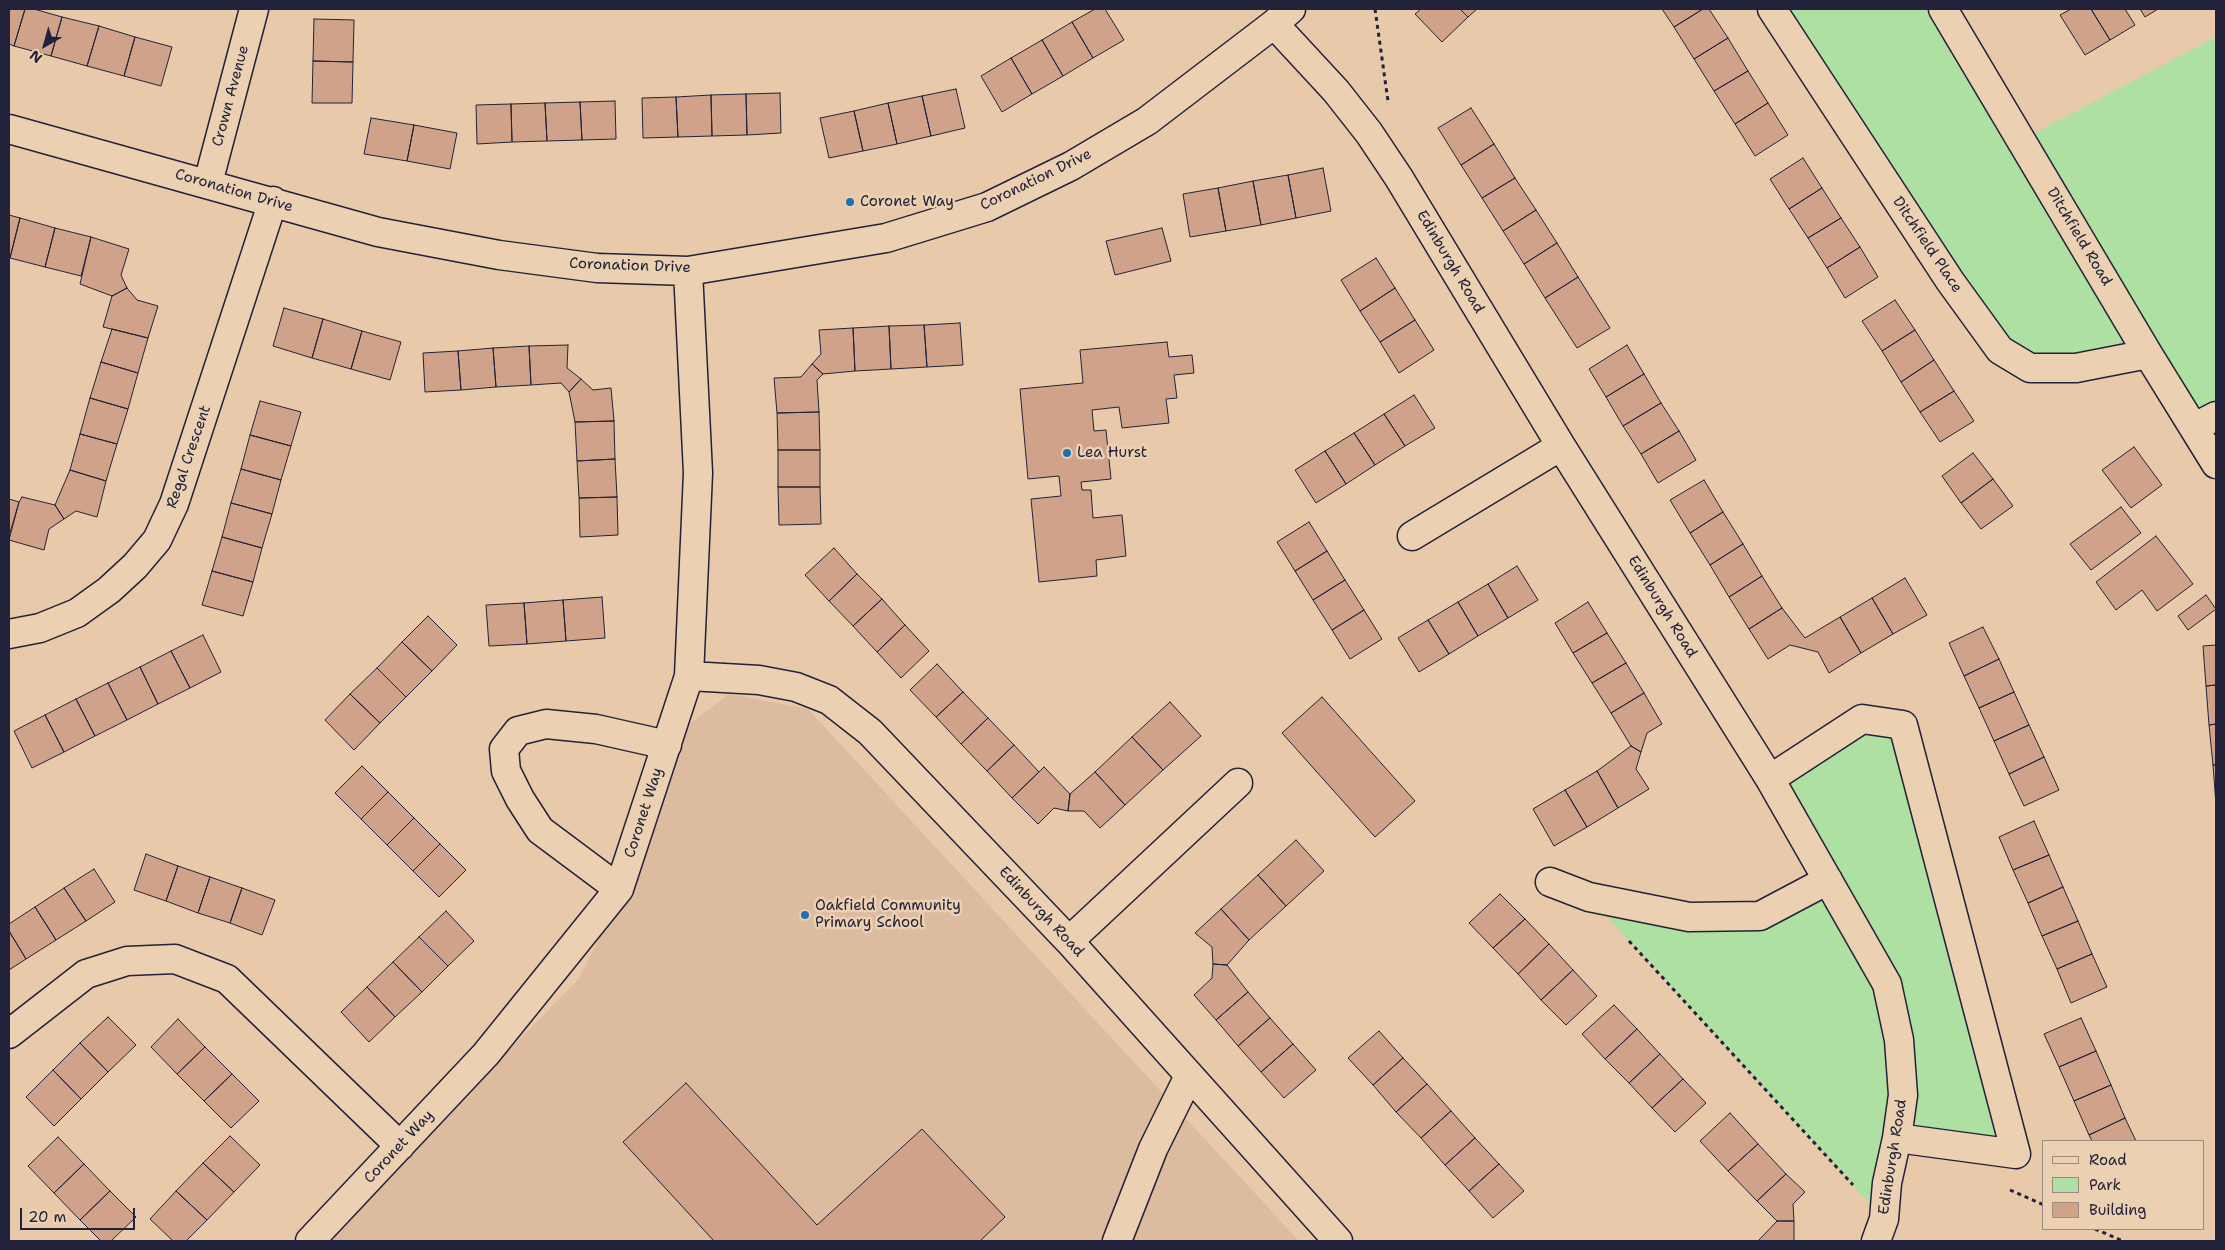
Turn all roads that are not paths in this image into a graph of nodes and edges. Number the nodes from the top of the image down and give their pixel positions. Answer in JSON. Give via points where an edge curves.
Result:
{"nodes":[{"id":1,"x":254,"y":9,"type":"edge"},
{"id":2,"x":1772,"y":9,"type":"edge"},
{"id":3,"x":1943,"y":9,"type":"edge"},
{"id":4,"x":1283,"y":16,"type":"edge"},
{"id":5,"x":9,"y":129,"type":"edge"},
{"id":6,"x":208,"y":183,"type":"junction"},
{"id":7,"x":273,"y":201,"type":"junction"},
{"id":8,"x":688,"y":271,"type":"junction"},
{"id":9,"x":2148,"y":354,"type":"junction"},
{"id":10,"x":2205,"y":421,"type":"edge"},
{"id":11,"x":1561,"y":446,"type":"junction"},
{"id":12,"x":2216,"y":464,"type":"edge"},
{"id":13,"x":1412,"y":536,"type":"dead end"},
{"id":14,"x":9,"y":634,"type":"edge"},
{"id":15,"x":689,"y":676,"type":"junction"},
{"id":16,"x":667,"y":745,"type":"junction"},
{"id":17,"x":1770,"y":778,"type":"junction"},
{"id":18,"x":1238,"y":783,"type":"dead end"},
{"id":19,"x":1828,"y":880,"type":"junction"},
{"id":20,"x":1550,"y":882,"type":"dead end"},
{"id":21,"x":619,"y":889,"type":"junction"},
{"id":22,"x":1069,"y":940,"type":"junction"},
{"id":23,"x":9,"y":1034,"type":"edge"},
{"id":24,"x":1189,"y":1076,"type":"junction"},
{"id":25,"x":1898,"y":1138,"type":"junction"},
{"id":26,"x":400,"y":1146,"type":"junction"},
{"id":27,"x":1880,"y":1230,"type":"edge"},
{"id":28,"x":310,"y":1241,"type":"edge"},
{"id":29,"x":1117,"y":1241,"type":"edge"},
{"id":30,"x":1338,"y":1241,"type":"edge"}],
"edges":[{"from":1,"to":6,"type":"street","name":"Crown Avenue"},
{"from":2,"to":9,"type":"street","name":"Ditchfield Place","via":[[1950,282],[2000,350],[2030,368],[2076,368]]},
{"from":3,"to":9,"type":"street","name":"Ditchfield Road"},
{"from":4,"to":8,"type":"street","name":"Coronation Drive","via":[[1147,121],[1071,166],[987,206],[886,238]]},
{"from":4,"to":11,"type":"street","name":"Edinburgh Road","via":[[1399,178]]},
{"from":5,"to":6,"type":"street","name":"Coronation Drive"},
{"from":6,"to":7,"type":"street","name":"Coronation Drive"},
{"from":7,"to":8,"type":"street","name":"Coronation Drive","via":[[378,232],[499,255],[597,268]]},
{"from":7,"to":14,"type":"street","name":"Regal Crescent","via":[[174,504],[157,540],[109,590],[77,613],[40,628]]},
{"from":8,"to":15,"type":"street","name":"Coronet Way","via":[[698,473]]},
{"from":9,"to":10,"type":"street","name":"Ditchfield Road"},
{"from":10,"to":12,"type":"street","name":"Ditchfield Road"},
{"from":11,"to":13,"type":"street"},
{"from":11,"to":17,"type":"street","name":"Edinburgh Road"},
{"from":15,"to":16,"type":"street","name":"Coronet Way"},
{"from":15,"to":22,"type":"street","name":"Edinburgh Road","via":[[759,680],[796,687],[829,700],[870,732]]},
{"from":16,"to":21,"type":"street","name":"Coronet Way"},
{"from":16,"to":21,"type":"street","via":[[596,729],[546,724],[518,731],[504,748],[506,771],[540,830]]},
{"from":17,"to":19,"type":"street","name":"Edinburgh Road"},
{"from":17,"to":25,"type":"street","via":[[1862,719],[1903,725],[2016,1154]]},
{"from":18,"to":22,"type":"street"},
{"from":19,"to":20,"type":"street","via":[[1760,916],[1688,917],[1589,897]]},
{"from":19,"to":25,"type":"street","name":"Edinburgh Road","via":[[1887,984],[1899,1040],[1903,1095]]},
{"from":21,"to":26,"type":"street","name":"Coronet Way","via":[[486,1054]]},
{"from":22,"to":24,"type":"street","name":"Edinburgh Road"},
{"from":23,"to":26,"type":"street","via":[[86,974],[127,961],[175,959],[227,980]]},
{"from":24,"to":29,"type":"street","via":[[1153,1149]]},
{"from":24,"to":30,"type":"street","name":"Edinburgh Road"},
{"from":25,"to":27,"type":"street","name":"Edinburgh Road"},
{"from":26,"to":28,"type":"street","name":"Coronet Way"}]}
